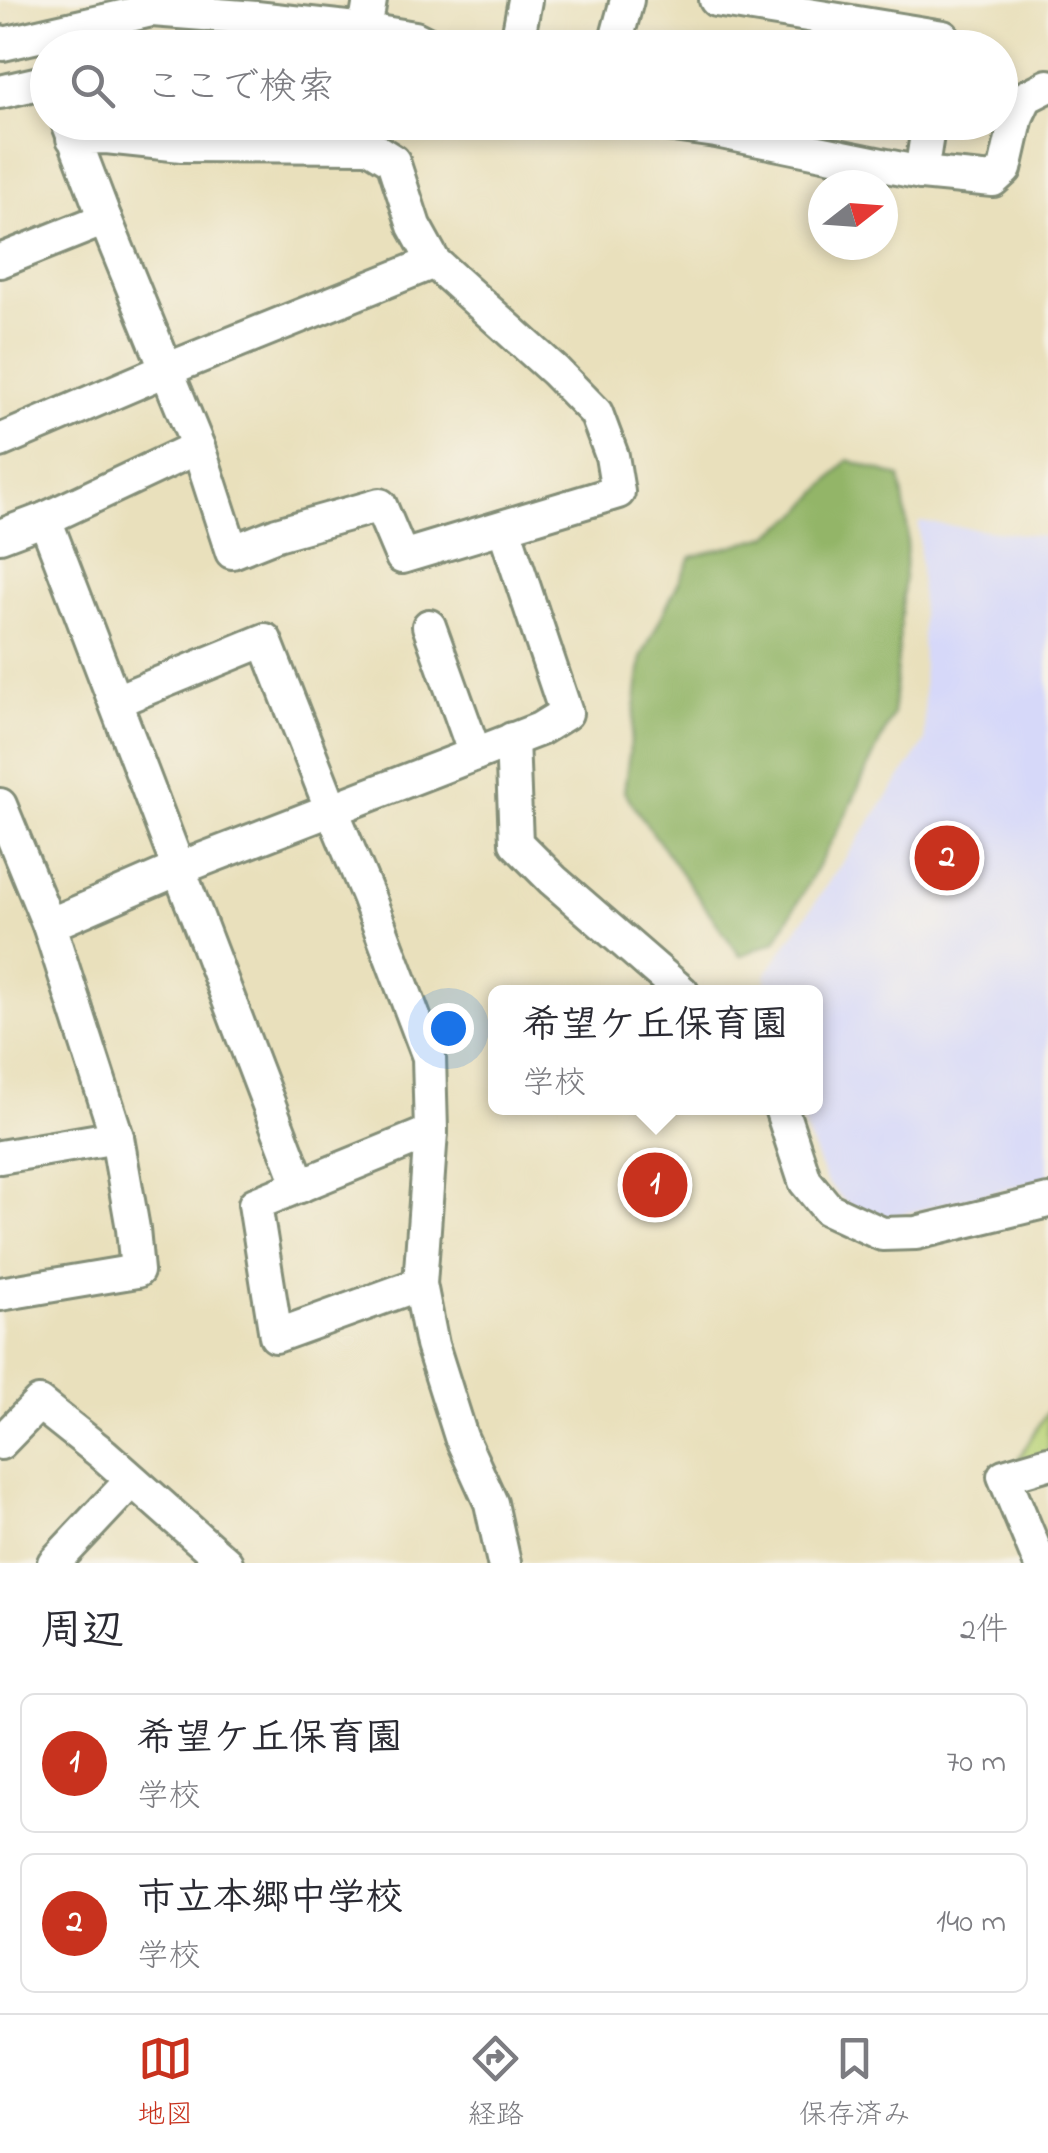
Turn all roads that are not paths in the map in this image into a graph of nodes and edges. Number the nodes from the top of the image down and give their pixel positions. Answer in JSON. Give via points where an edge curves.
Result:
{"nodes":[{"id":1,"x":525,"y":0,"type":"edge"},
{"id":2,"x":627,"y":0,"type":"edge"},
{"id":3,"x":716,"y":0,"type":"edge"},
{"id":4,"x":368,"y":15,"type":"edge"},
{"id":5,"x":68,"y":30,"type":"edge"},
{"id":6,"x":399,"y":30,"type":"edge"},
{"id":7,"x":519,"y":30,"type":"edge"},
{"id":8,"x":619,"y":30,"type":"edge"},
{"id":9,"x":900,"y":30,"type":"edge"},
{"id":10,"x":30,"y":39,"type":"edge"},
{"id":11,"x":1,"y":46,"type":"edge"},
{"id":12,"x":30,"y":85,"type":"edge"},
{"id":13,"x":1048,"y":86,"type":"edge"},
{"id":14,"x":0,"y":92,"type":"edge"},
{"id":15,"x":1018,"y":112,"type":"edge"},
{"id":16,"x":74,"y":140,"type":"edge"},
{"id":17,"x":128,"y":140,"type":"edge"},
{"id":18,"x":757,"y":140,"type":"edge"},
{"id":19,"x":926,"y":140,"type":"edge"},
{"id":20,"x":1011,"y":140,"type":"edge"},
{"id":21,"x":921,"y":172,"type":"junction"},
{"id":22,"x":105,"y":219,"type":"junction"},
{"id":23,"x":0,"y":262,"type":"edge"},
{"id":24,"x":434,"y":262,"type":"junction"},
{"id":25,"x":166,"y":370,"type":"junction"},
{"id":26,"x":0,"y":441,"type":"edge"},
{"id":27,"x":198,"y":447,"type":"junction"},
{"id":28,"x":44,"y":519,"type":"junction"},
{"id":29,"x":504,"y":528,"type":"junction"},
{"id":30,"x":0,"y":536,"type":"edge"},
{"id":31,"x":429,"y":626,"type":"dead end"},
{"id":32,"x":116,"y":701,"type":"junction"},
{"id":33,"x":512,"y":739,"type":"junction"},
{"id":34,"x":475,"y":754,"type":"junction"},
{"id":35,"x":0,"y":805,"type":"edge"},
{"id":36,"x":331,"y":808,"type":"junction"},
{"id":37,"x":178,"y":869,"type":"junction"},
{"id":38,"x":48,"y":926,"type":"junction"},
{"id":39,"x":674,"y":985,"type":"edge"},
{"id":40,"x":784,"y":1115,"type":"edge"},
{"id":41,"x":432,"y":1132,"type":"junction"},
{"id":42,"x":117,"y":1137,"type":"junction"},
{"id":43,"x":0,"y":1157,"type":"edge"},
{"id":44,"x":300,"y":1186,"type":"junction"},
{"id":45,"x":1048,"y":1201,"type":"edge"},
{"id":46,"x":420,"y":1284,"type":"junction"},
{"id":47,"x":0,"y":1294,"type":"edge"},
{"id":48,"x":0,"y":1443,"type":"edge"},
{"id":49,"x":1048,"y":1463,"type":"edge"},
{"id":50,"x":132,"y":1481,"type":"junction"},
{"id":51,"x":221,"y":1561,"type":"edge"},
{"id":52,"x":54,"y":1563,"type":"edge"},
{"id":53,"x":504,"y":1563,"type":"edge"},
{"id":54,"x":1040,"y":1563,"type":"edge"}],
"edges":[{"from":1,"to":7,"type":"street"},
{"from":2,"to":8,"type":"street"},
{"from":3,"to":9,"type":"street"},
{"from":4,"to":5,"type":"street","via":[[256,18],[152,10]]},
{"from":4,"to":6,"type":"street"},
{"from":10,"to":11,"type":"street"},
{"from":12,"to":14,"type":"street"},
{"from":13,"to":15,"type":"street","via":[[1026,97]]},
{"from":16,"to":22,"type":"street"},
{"from":17,"to":24,"type":"street","via":[[369,146],[393,162]]},
{"from":18,"to":21,"type":"street"},
{"from":19,"to":21,"type":"street"},
{"from":20,"to":21,"type":"street","via":[[1005,168],[993,180]]},
{"from":22,"to":23,"type":"street"},
{"from":22,"to":25,"type":"street"},
{"from":24,"to":25,"type":"street"},
{"from":24,"to":29,"type":"street","via":[[596,414],[612,456],[618,492]]},
{"from":25,"to":26,"type":"street"},
{"from":25,"to":27,"type":"street"},
{"from":27,"to":28,"type":"street"},
{"from":27,"to":29,"type":"street","via":[[232,552],[380,504],[402,557]]},
{"from":28,"to":30,"type":"street"},
{"from":28,"to":32,"type":"street"},
{"from":29,"to":33,"type":"street","via":[[566,713]]},
{"from":31,"to":34,"type":"street"},
{"from":32,"to":36,"type":"street","via":[[265,640]]},
{"from":32,"to":37,"type":"street"},
{"from":33,"to":34,"type":"street"},
{"from":33,"to":39,"type":"street","via":[[516,843]]},
{"from":34,"to":36,"type":"street"},
{"from":35,"to":38,"type":"street"},
{"from":36,"to":37,"type":"street"},
{"from":36,"to":41,"type":"street","via":[[429,1057]]},
{"from":37,"to":38,"type":"street"},
{"from":37,"to":44,"type":"street"},
{"from":38,"to":42,"type":"street"},
{"from":40,"to":45,"type":"street","via":[[806,1181],[828,1210],[882,1234],[916,1233]]},
{"from":41,"to":44,"type":"street"},
{"from":41,"to":46,"type":"street"},
{"from":42,"to":43,"type":"street"},
{"from":42,"to":47,"type":"street","via":[[137,1271]]},
{"from":44,"to":46,"type":"street","via":[[255,1204],[276,1336]]},
{"from":46,"to":53,"type":"street","via":[[461,1437],[492,1503]]},
{"from":48,"to":50,"type":"street","via":[[39,1403]]},
{"from":49,"to":54,"type":"street","via":[[1004,1476]]},
{"from":50,"to":51,"type":"street"},
{"from":50,"to":52,"type":"street"}]}
